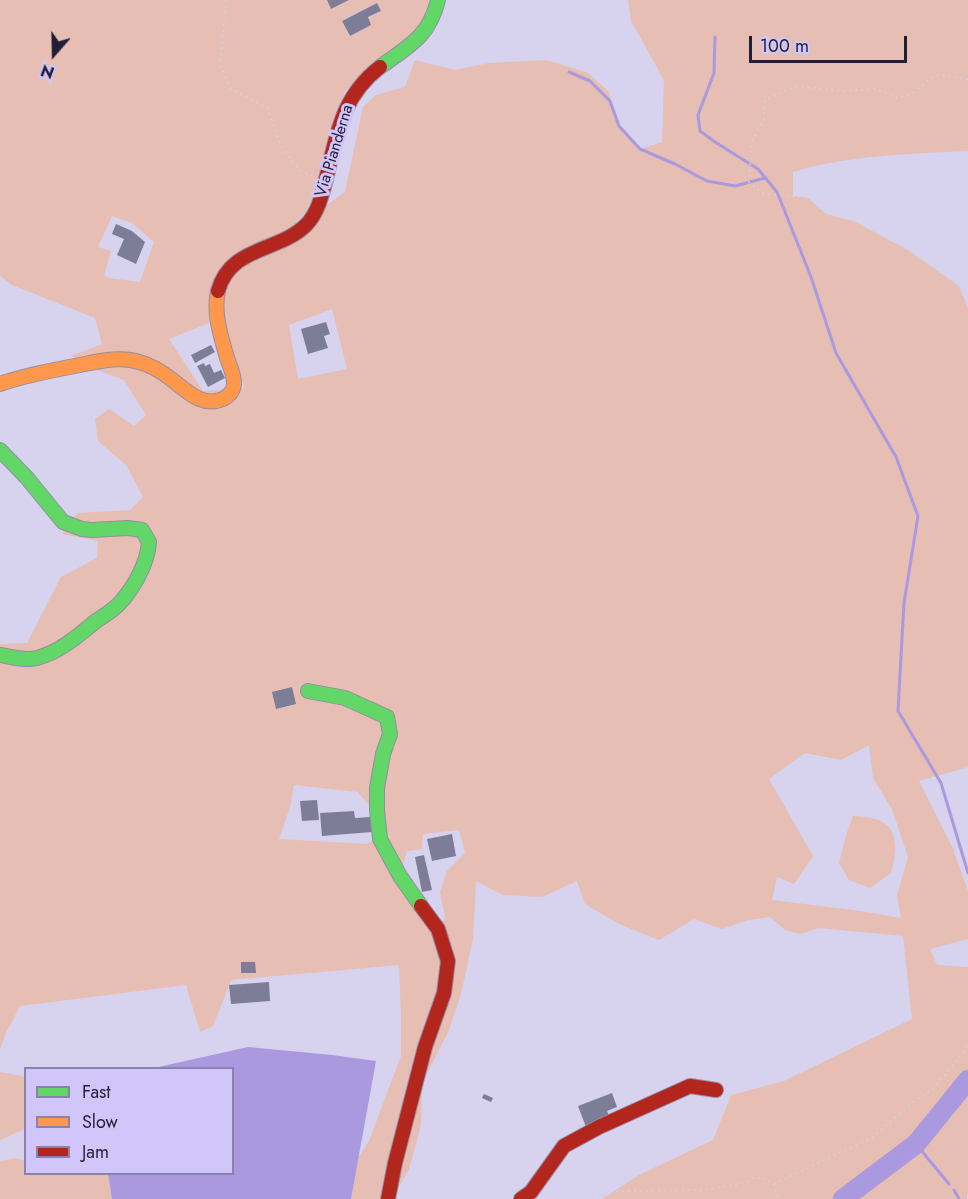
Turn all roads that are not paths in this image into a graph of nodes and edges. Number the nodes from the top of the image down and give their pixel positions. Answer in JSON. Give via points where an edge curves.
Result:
{"nodes":[{"id":1,"x":438,"y":0,"type":"edge"},
{"id":2,"x":0,"y":384,"type":"edge"},
{"id":3,"x":0,"y":450,"type":"edge"},
{"id":4,"x":0,"y":655,"type":"edge"},
{"id":5,"x":308,"y":691,"type":"dead end"},
{"id":6,"x":716,"y":1090,"type":"dead end"},
{"id":7,"x":388,"y":1199,"type":"edge"},
{"id":8,"x":521,"y":1199,"type":"edge"}],
"edges":[{"from":1,"to":2,"type":"street","name":"Via Pianderna","via":[[436,12],[422,35],[375,70],[353,94],[314,215],[296,233],[239,260],[218,287],[215,305],[219,332],[235,380],[230,394],[212,403],[196,399],[155,368],[117,359],[27,375]]},
{"from":3,"to":4,"type":"street","via":[[63,522],[82,530],[142,530],[149,549],[127,595],[109,613],[39,657]]},
{"from":5,"to":7,"type":"street","via":[[345,698],[387,717],[390,734],[377,788],[380,839],[400,876],[438,929],[448,961],[444,993],[425,1047]]},
{"from":6,"to":8,"type":"street","via":[[690,1086],[564,1146],[531,1192]]}]}
